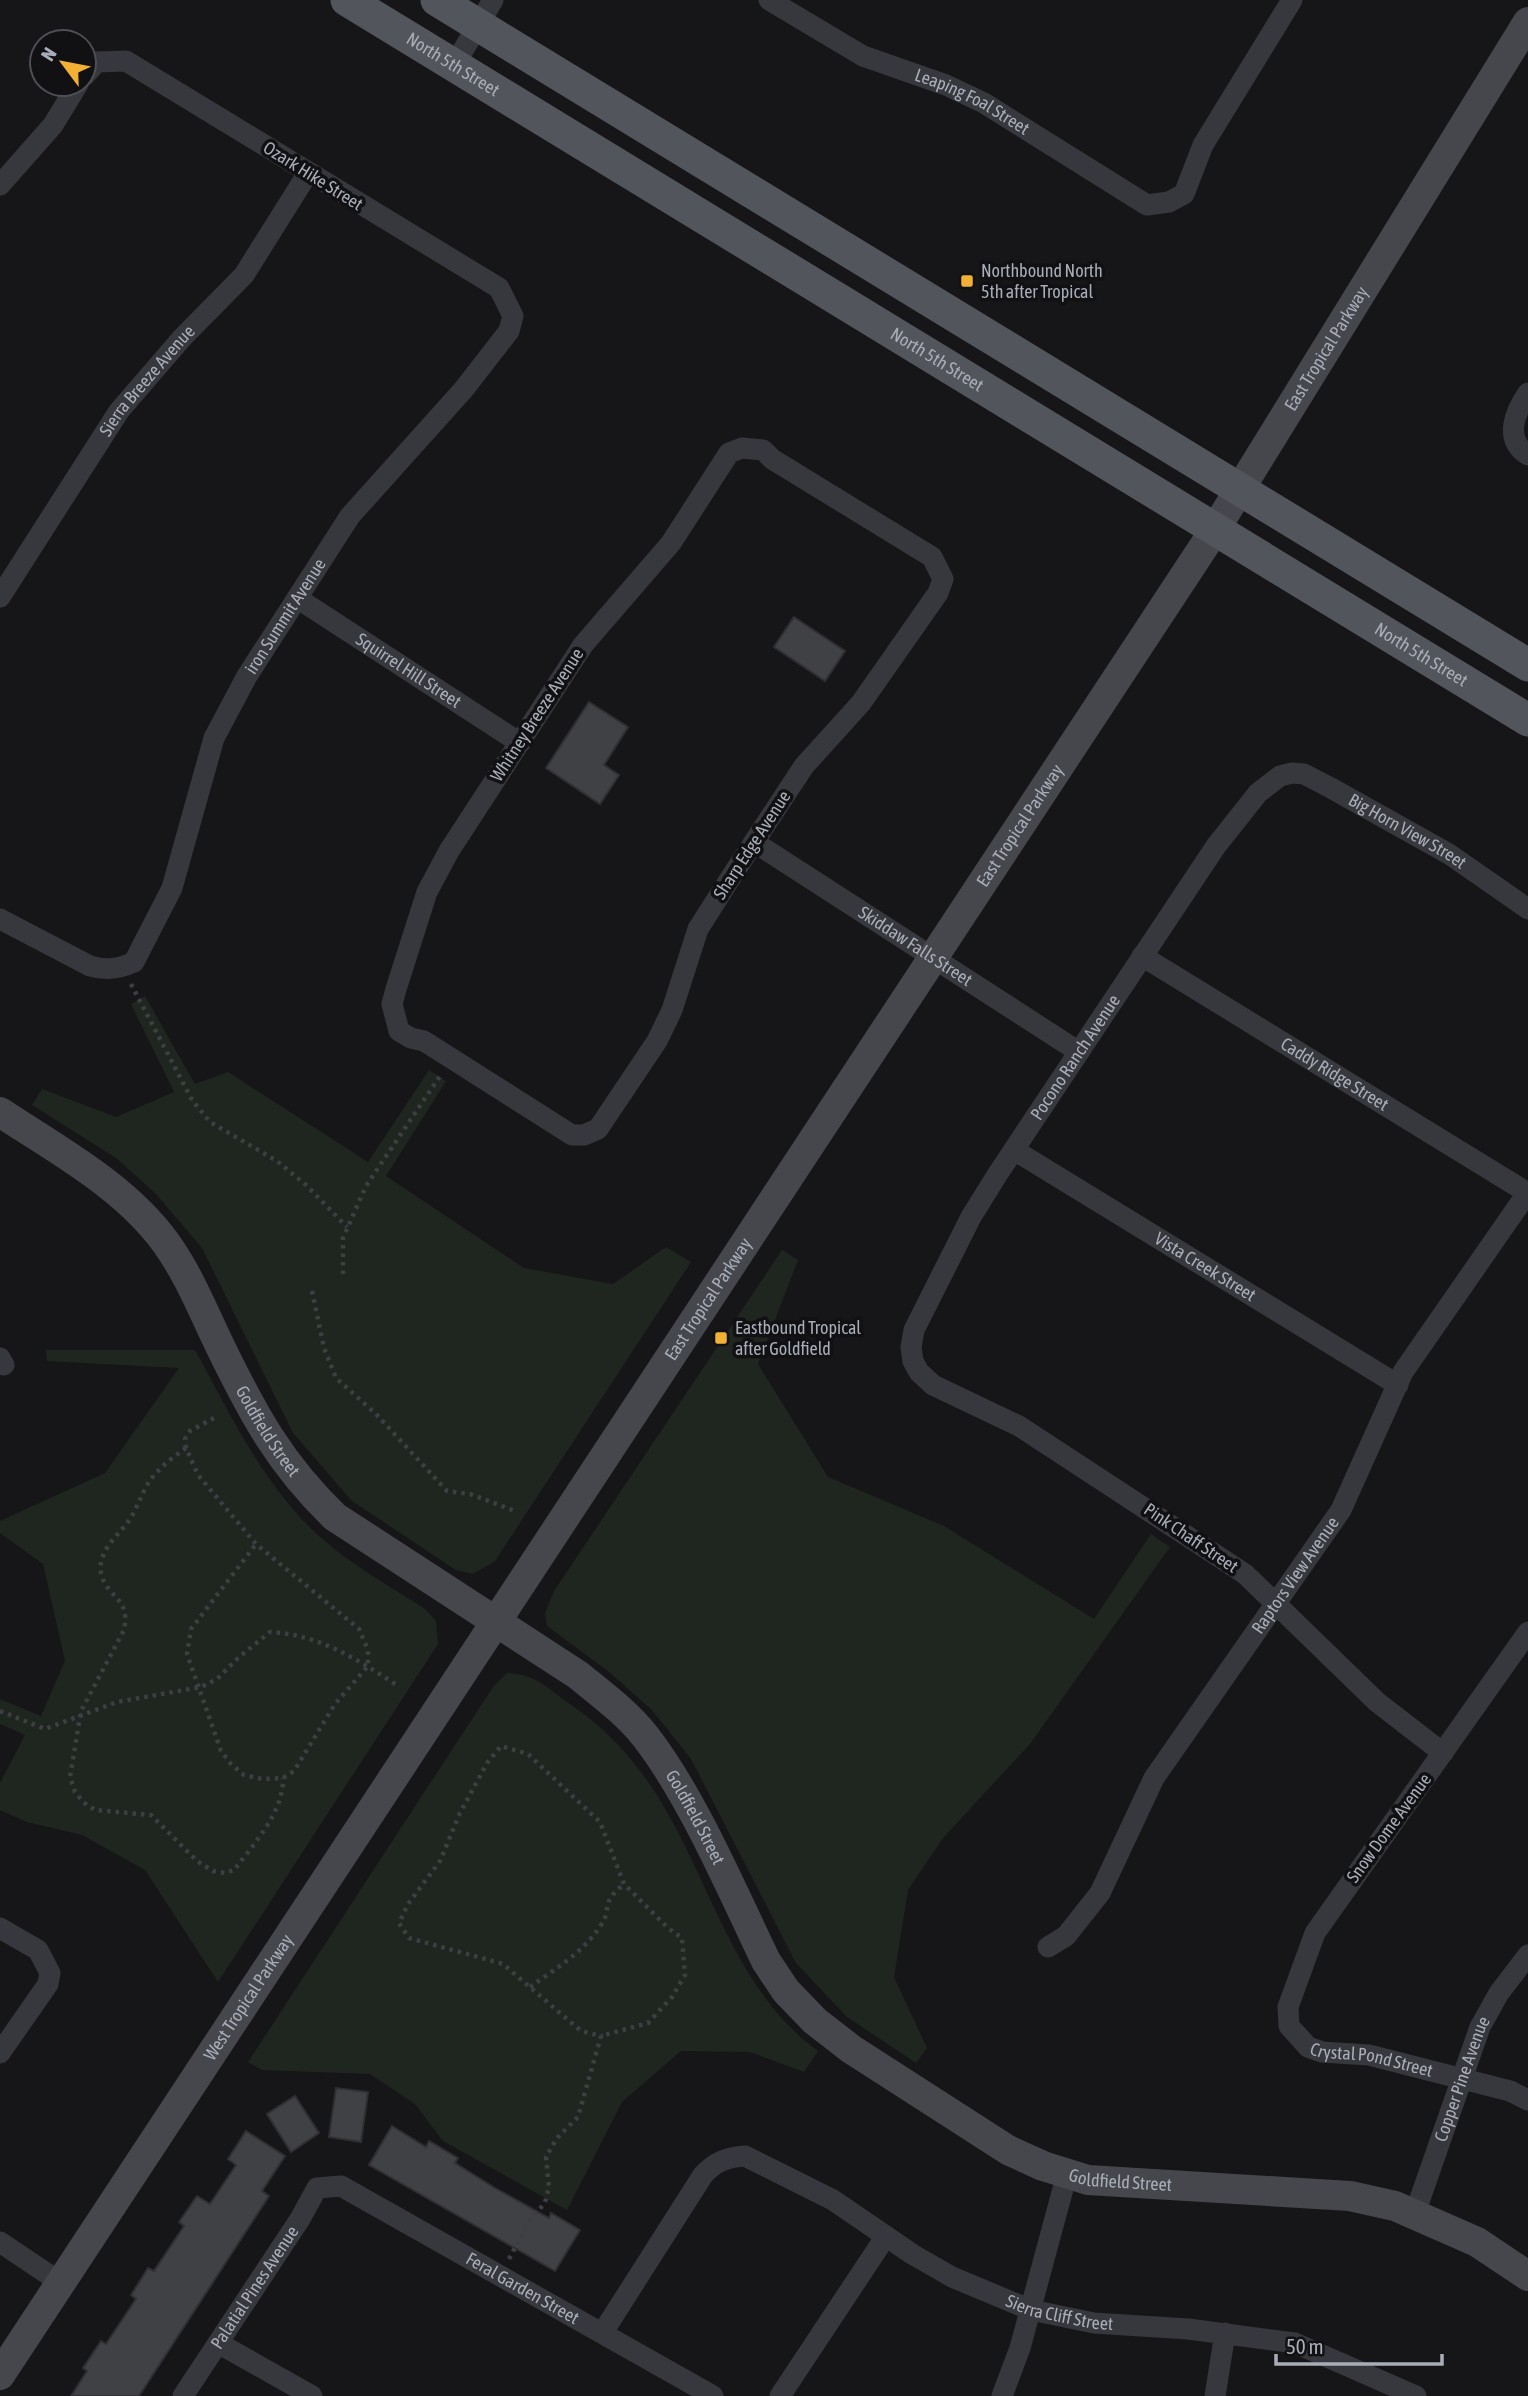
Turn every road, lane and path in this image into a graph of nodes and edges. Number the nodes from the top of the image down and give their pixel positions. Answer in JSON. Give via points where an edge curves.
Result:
{"nodes":[{"id":1,"x":346,"y":0,"type":"edge"},
{"id":2,"x":438,"y":0,"type":"edge"},
{"id":3,"x":769,"y":0,"type":"edge"},
{"id":4,"x":1292,"y":0,"type":"edge"},
{"id":5,"x":485,"y":13,"type":"edge"},
{"id":6,"x":1528,"y":22,"type":"edge"},
{"id":7,"x":98,"y":62,"type":"edge"},
{"id":8,"x":453,"y":67,"type":"junction"},
{"id":9,"x":69,"y":98,"type":"edge"},
{"id":10,"x":308,"y":173,"type":"junction"},
{"id":11,"x":0,"y":185,"type":"edge"},
{"id":12,"x":508,"y":303,"type":"joint"},
{"id":13,"x":1528,"y":393,"type":"edge"},
{"id":14,"x":742,"y":448,"type":"joint"},
{"id":15,"x":1528,"y":454,"type":"edge"},
{"id":16,"x":1241,"y":488,"type":"junction"},
{"id":17,"x":1214,"y":531,"type":"junction"},
{"id":18,"x":0,"y":597,"type":"edge"},
{"id":19,"x":297,"y":598,"type":"junction"},
{"id":20,"x":1528,"y":665,"type":"edge"},
{"id":21,"x":1528,"y":720,"type":"edge"},
{"id":22,"x":520,"y":743,"type":"junction"},
{"id":23,"x":1280,"y":776,"type":"joint"},
{"id":24,"x":754,"y":842,"type":"junction"},
{"id":25,"x":1528,"y":909,"type":"edge"},
{"id":26,"x":0,"y":919,"type":"edge"},
{"id":27,"x":1142,"y":956,"type":"junction"},
{"id":28,"x":932,"y":959,"type":"junction"},
{"id":29,"x":122,"y":967,"type":"junction"},
{"id":30,"x":1079,"y":1052,"type":"junction"},
{"id":31,"x":452,"y":1059,"type":"junction"},
{"id":32,"x":0,"y":1112,"type":"edge"},
{"id":33,"x":1014,"y":1150,"type":"junction"},
{"id":34,"x":1528,"y":1193,"type":"edge"},
{"id":35,"x":347,"y":1227,"type":"junction"},
{"id":36,"x":343,"y":1275,"type":"dead end"},
{"id":37,"x":312,"y":1291,"type":"dead end"},
{"id":38,"x":913,"y":1361,"type":"joint"},
{"id":39,"x":1398,"y":1385,"type":"junction"},
{"id":40,"x":214,"y":1418,"type":"dead end"},
{"id":41,"x":186,"y":1448,"type":"junction"},
{"id":42,"x":515,"y":1511,"type":"dead end"},
{"id":43,"x":256,"y":1544,"type":"junction"},
{"id":44,"x":1277,"y":1604,"type":"junction"},
{"id":45,"x":497,"y":1621,"type":"junction"},
{"id":46,"x":1528,"y":1632,"type":"edge"},
{"id":47,"x":368,"y":1666,"type":"junction"},
{"id":48,"x":398,"y":1686,"type":"dead end"},
{"id":49,"x":201,"y":1687,"type":"junction"},
{"id":50,"x":0,"y":1711,"type":"edge"},
{"id":51,"x":80,"y":1716,"type":"junction"},
{"id":52,"x":1443,"y":1753,"type":"junction"},
{"id":53,"x":283,"y":1778,"type":"junction"},
{"id":54,"x":624,"y":1884,"type":"junction"},
{"id":55,"x":0,"y":1928,"type":"edge"},
{"id":56,"x":1048,"y":1947,"type":"dead end"},
{"id":57,"x":1528,"y":1955,"type":"edge"},
{"id":58,"x":530,"y":1987,"type":"junction"},
{"id":59,"x":601,"y":2036,"type":"junction"},
{"id":60,"x":1299,"y":2038,"type":"joint"},
{"id":61,"x":0,"y":2053,"type":"edge"},
{"id":62,"x":1460,"y":2078,"type":"junction"},
{"id":63,"x":1528,"y":2100,"type":"edge"},
{"id":64,"x":1067,"y":2174,"type":"junction"},
{"id":65,"x":330,"y":2186,"type":"joint"},
{"id":66,"x":1415,"y":2213,"type":"junction"},
{"id":67,"x":886,"y":2236,"type":"junction"},
{"id":68,"x":0,"y":2242,"type":"edge"},
{"id":69,"x":507,"y":2263,"type":"dead end"},
{"id":70,"x":1528,"y":2276,"type":"edge"},
{"id":71,"x":61,"y":2283,"type":"junction"},
{"id":72,"x":1031,"y":2310,"type":"junction"},
{"id":73,"x":603,"y":2332,"type":"junction"},
{"id":74,"x":1225,"y":2333,"type":"junction"},
{"id":75,"x":218,"y":2343,"type":"junction"},
{"id":76,"x":0,"y":2375,"type":"edge"},
{"id":77,"x":183,"y":2396,"type":"edge"},
{"id":78,"x":312,"y":2396,"type":"edge"},
{"id":79,"x":713,"y":2396,"type":"edge"},
{"id":80,"x":780,"y":2396,"type":"edge"},
{"id":81,"x":1002,"y":2396,"type":"edge"},
{"id":82,"x":1215,"y":2396,"type":"edge"},
{"id":83,"x":1416,"y":2396,"type":"edge"}],
"edges":[{"from":1,"to":8,"type":"main road","name":"North 5th Street"},
{"from":2,"to":5,"type":"main road"},
{"from":3,"to":4,"type":"street","name":"Leaping Foal Street","via":[[863,56],[984,103],[1147,205],[1170,202],[1184,194],[1203,145]]},
{"from":5,"to":8,"type":"street"},
{"from":5,"to":16,"type":"main road"},
{"from":6,"to":16,"type":"main road","name":"East Tropical Parkway"},
{"from":7,"to":10,"type":"street","name":"Ozark Hike Street","via":[[126,61]]},
{"from":8,"to":17,"type":"main road","name":"North 5th Street"},
{"from":9,"to":11,"type":"street","via":[[46,133]]},
{"from":10,"to":12,"type":"street","name":"Ozark Hike Street","via":[[499,288]]},
{"from":10,"to":18,"type":"street","name":"Sierra Breeze Avenue","via":[[244,275],[120,411]]},
{"from":12,"to":19,"type":"street","name":"iron Summit Avenue","via":[[513,316],[509,331],[350,516]]},
{"from":13,"to":15,"type":"street","via":[[1513,419],[1513,436]]},
{"from":14,"to":22,"type":"street","name":"Whitney Breeze Avenue","via":[[729,453],[671,543],[583,645]]},
{"from":14,"to":24,"type":"street","name":"Sharp Edge Avenue","via":[[763,450],[932,557],[943,579],[938,593],[861,703],[804,766]]},
{"from":16,"to":17,"type":"main road","name":"East Tropical Parkway"},
{"from":16,"to":20,"type":"main road"},
{"from":17,"to":21,"type":"main road","name":"North 5th Street"},
{"from":17,"to":28,"type":"main road","name":"East Tropical Parkway"},
{"from":19,"to":22,"type":"street","name":"Squirrel Hill Street"},
{"from":19,"to":29,"type":"street","name":"iron Summit Avenue","via":[[214,738],[173,888],[134,962]]},
{"from":22,"to":31,"type":"street","name":"Whitney Breeze Avenue","via":[[427,892],[396,989],[393,1018],[398,1031]]},
{"from":23,"to":25,"type":"street","name":"Big Horn View Street","via":[[1304,774],[1353,799],[1449,854]]},
{"from":23,"to":27,"type":"street","name":"Pocono Ranch Avenue","via":[[1258,793],[1216,846]]},
{"from":24,"to":28,"type":"street","name":"Skiddaw Falls Street"},
{"from":24,"to":31,"type":"street","name":"Sharp Edge Avenue","via":[[698,929],[673,1010],[657,1041],[598,1129],[572,1135]]},
{"from":26,"to":29,"type":"street","via":[[90,966],[102,970]]},
{"from":27,"to":30,"type":"street","name":"Pocono Ranch Avenue"},
{"from":27,"to":34,"type":"street","name":"Caddy Ridge Street"},
{"from":28,"to":30,"type":"street","name":"Skiddaw Falls Street"},
{"from":28,"to":45,"type":"main road","name":"East Tropical Parkway"},
{"from":29,"to":35,"type":"path","via":[[192,1100],[210,1122],[277,1161]]},
{"from":30,"to":33,"type":"street","name":"Pocono Ranch Avenue"},
{"from":31,"to":35,"type":"path","via":[[366,1186]]},
{"from":32,"to":45,"type":"main road","name":"Goldfield Street","via":[[118,1192],[166,1243],[274,1449],[301,1484],[335,1517]]},
{"from":33,"to":38,"type":"street","name":"Pocono Ranch Avenue","via":[[971,1217],[914,1330]]},
{"from":33,"to":39,"type":"street","name":"Vista Creek Street"},
{"from":34,"to":39,"type":"street","name":"Raptors View Avenue"},
{"from":35,"to":36,"type":"path","via":[[341,1252]]},
{"from":37,"to":42,"type":"path","via":[[324,1348],[336,1378],[447,1491],[470,1494]]},
{"from":38,"to":44,"type":"street","name":"Pink Chaff Street","via":[[933,1385],[1018,1426],[1245,1574]]},
{"from":39,"to":44,"type":"street","name":"Raptors View Avenue","via":[[1341,1510]]},
{"from":40,"to":41,"type":"path","via":[[190,1431]]},
{"from":41,"to":43,"type":"path","via":[[198,1475]]},
{"from":41,"to":51,"type":"path","via":[[155,1473],[133,1515],[105,1549],[102,1576],[125,1608],[126,1619]]},
{"from":43,"to":47,"type":"path","via":[[359,1629],[368,1650]]},
{"from":43,"to":49,"type":"path","via":[[191,1629],[187,1654]]},
{"from":44,"to":52,"type":"street","name":"Pink Chaff Street","via":[[1377,1702]]},
{"from":44,"to":56,"type":"street","name":"Raptors View Avenue","via":[[1154,1778],[1100,1893],[1066,1936]]},
{"from":45,"to":64,"type":"main road","name":"Goldfield Street","via":[[578,1675],[643,1734],[667,1767],[766,1961],[815,2021],[1007,2150]]},
{"from":45,"to":71,"type":"main road","name":"West Tropical Parkway"},
{"from":46,"to":52,"type":"street","name":"Snow Dome Avenue"},
{"from":47,"to":48,"type":"path"},
{"from":47,"to":49,"type":"path","via":[[312,1638],[270,1632],[217,1679]]},
{"from":47,"to":53,"type":"path","via":[[335,1704],[294,1771]]},
{"from":49,"to":51,"type":"path","via":[[117,1702]]},
{"from":49,"to":53,"type":"path","via":[[221,1751],[231,1764],[244,1775]]},
{"from":50,"to":51,"type":"path","via":[[45,1729]]},
{"from":51,"to":53,"type":"path","via":[[70,1777],[83,1802],[106,1813],[151,1815],[179,1846],[213,1871],[234,1870],[270,1822],[280,1803]]},
{"from":52,"to":60,"type":"street","name":"Snow Dome Avenue","via":[[1315,1933],[1288,2007],[1289,2026]]},
{"from":54,"to":58,"type":"path","via":[[608,1898],[602,1924],[574,1956]]},
{"from":54,"to":58,"type":"path","via":[[600,1822],[528,1754],[501,1746],[460,1813],[440,1861],[399,1923],[409,1938],[503,1964]]},
{"from":54,"to":59,"type":"path","via":[[682,1938],[685,1975],[648,2023]]},
{"from":55,"to":61,"type":"street","via":[[29,1943],[50,1973],[48,1984]]},
{"from":57,"to":62,"type":"street","name":"Copper Pine Avenue","via":[[1480,2027]]},
{"from":58,"to":59,"type":"path","via":[[581,2031]]},
{"from":59,"to":69,"type":"path","via":[[578,2117],[546,2157],[549,2187],[545,2203],[529,2221]]},
{"from":60,"to":62,"type":"street","name":"Crystal Pond Street","via":[[1308,2048],[1322,2052],[1368,2055]]},
{"from":62,"to":63,"type":"street","name":"Crystal Pond Street"},
{"from":62,"to":66,"type":"street","name":"Copper Pine Avenue"},
{"from":64,"to":66,"type":"main road","name":"Goldfield Street","via":[[1165,2187],[1350,2196]]},
{"from":64,"to":72,"type":"street"},
{"from":65,"to":73,"type":"street","name":"Feral Garden Street","via":[[356,2192]]},
{"from":65,"to":75,"type":"street","name":"Palatial Pines Avenue","via":[[317,2188],[308,2199],[300,2219]]},
{"from":66,"to":70,"type":"main road","name":"Goldfield Street","via":[[1477,2242]]},
{"from":67,"to":72,"type":"street","name":"Sierra Cliff Street","via":[[952,2277]]},
{"from":67,"to":73,"type":"street","name":"Sierra Cliff Street","via":[[834,2200],[745,2156],[731,2156],[703,2175]]},
{"from":67,"to":80,"type":"street"},
{"from":68,"to":71,"type":"street"},
{"from":71,"to":76,"type":"main road","name":"West Tropical Parkway"},
{"from":72,"to":74,"type":"street","name":"Sierra Cliff Street","via":[[1094,2323]]},
{"from":72,"to":81,"type":"street"},
{"from":73,"to":79,"type":"street","name":"Feral Garden Street"},
{"from":74,"to":82,"type":"street"},
{"from":74,"to":83,"type":"street","name":"Sierra Cliff Street","via":[[1295,2343]]},
{"from":75,"to":77,"type":"street","name":"Palatial Pines Avenue"},
{"from":75,"to":78,"type":"street"}]}
